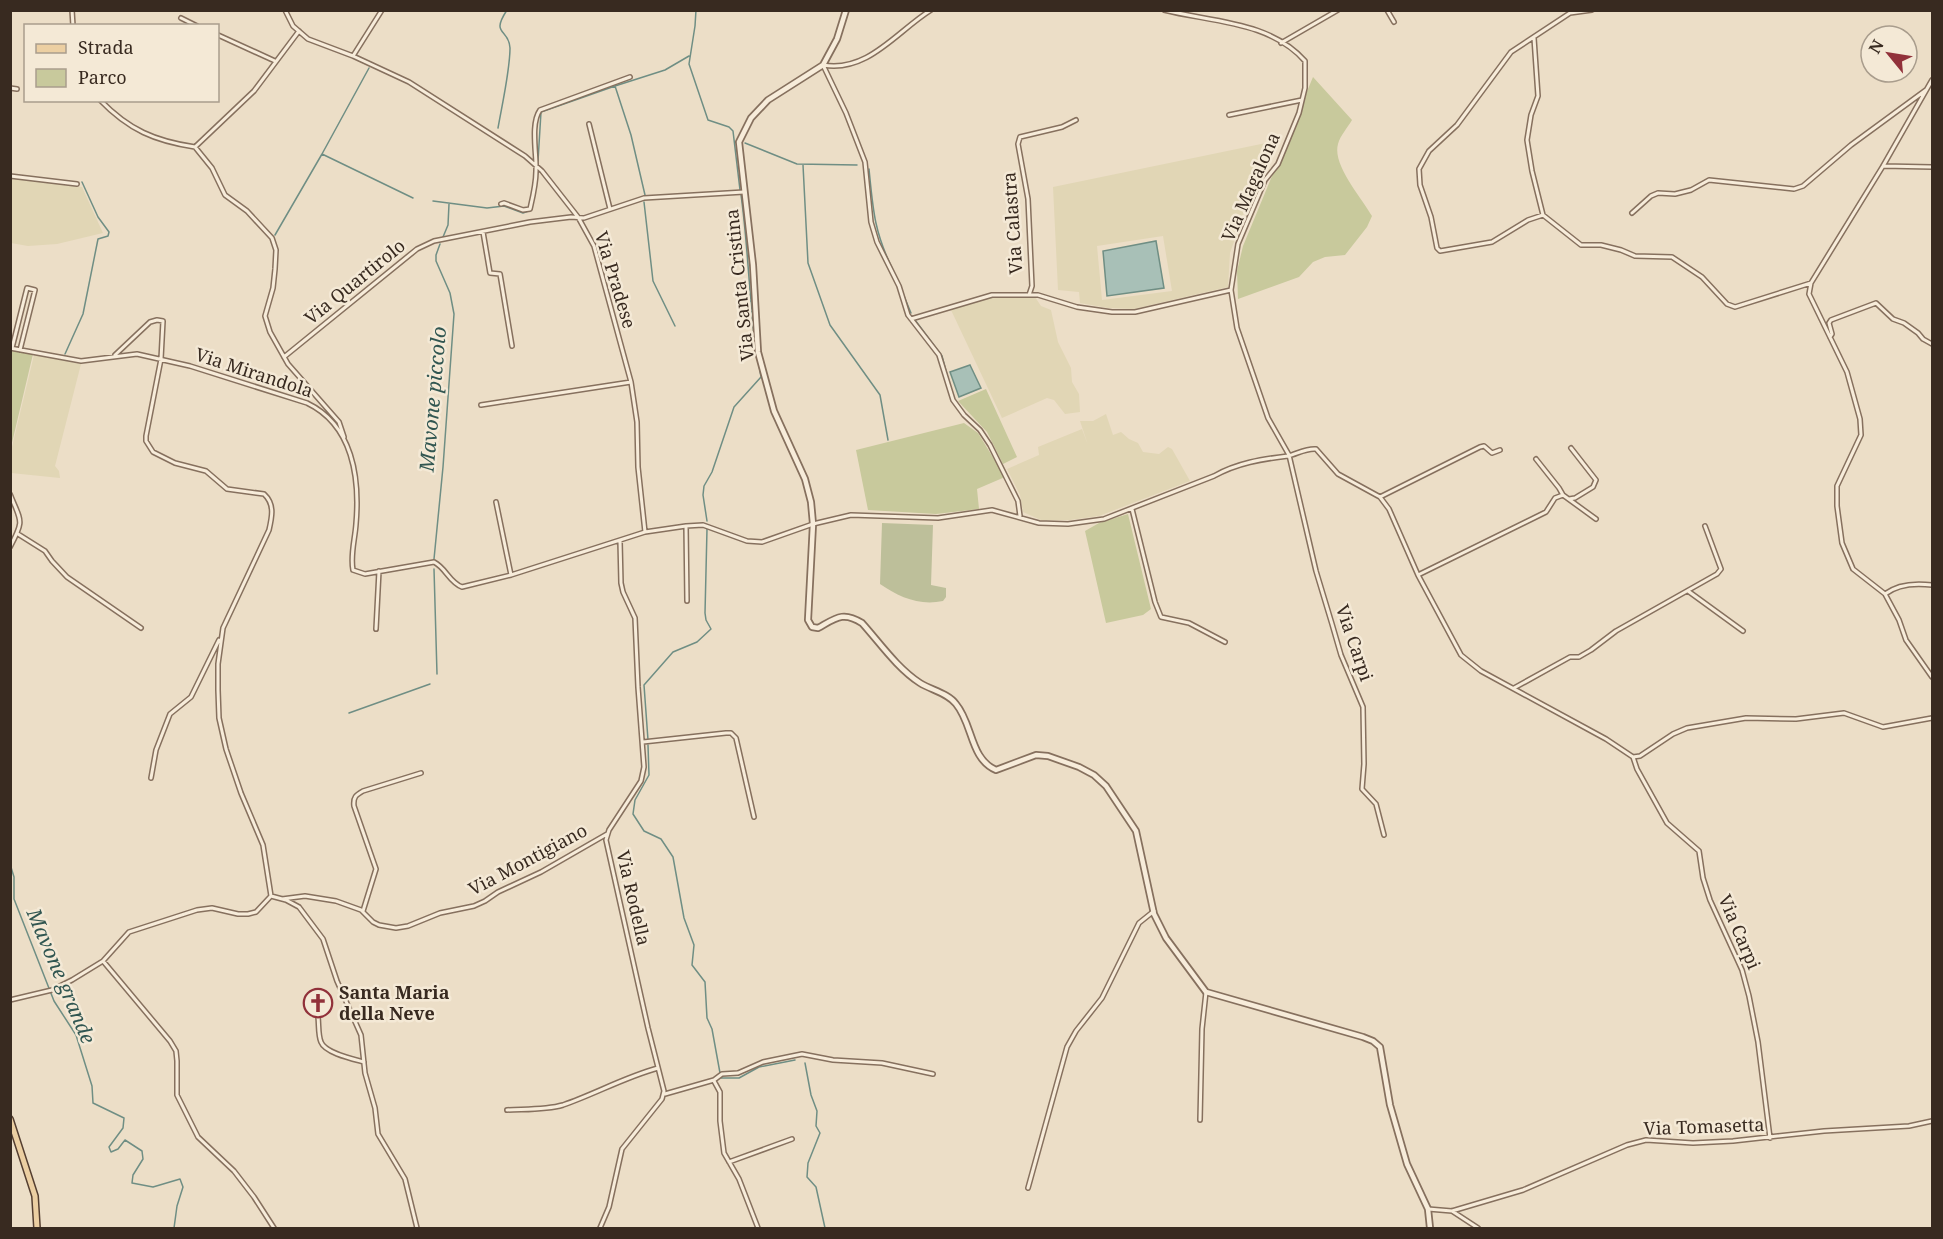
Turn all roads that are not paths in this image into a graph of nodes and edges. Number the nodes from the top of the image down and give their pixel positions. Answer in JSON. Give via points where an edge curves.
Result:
{"nodes":[{"id":1,"x":285,"y":10,"type":"edge"},
{"id":2,"x":382,"y":10,"type":"edge"},
{"id":3,"x":846,"y":10,"type":"edge"},
{"id":4,"x":931,"y":10,"type":"edge"},
{"id":5,"x":1164,"y":10,"type":"edge"},
{"id":6,"x":1338,"y":10,"type":"edge"},
{"id":7,"x":1387,"y":10,"type":"edge"},
{"id":8,"x":1592,"y":10,"type":"edge"},
{"id":9,"x":181,"y":18,"type":"dead end"},
{"id":10,"x":1394,"y":22,"type":"dead end"},
{"id":11,"x":193,"y":24,"type":"edge"},
{"id":12,"x":298,"y":31,"type":"junction"},
{"id":13,"x":219,"y":35,"type":"edge"},
{"id":14,"x":1534,"y":38,"type":"junction"},
{"id":15,"x":1281,"y":43,"type":"junction"},
{"id":16,"x":352,"y":56,"type":"junction"},
{"id":17,"x":275,"y":62,"type":"junction"},
{"id":18,"x":823,"y":65,"type":"junction"},
{"id":19,"x":630,"y":76,"type":"dead end"},
{"id":20,"x":1932,"y":80,"type":"edge"},
{"id":21,"x":10,"y":88,"type":"edge"},
{"id":22,"x":17,"y":89,"type":"dead end"},
{"id":23,"x":1927,"y":89,"type":"junction"},
{"id":24,"x":1302,"y":100,"type":"junction"},
{"id":25,"x":102,"y":102,"type":"edge"},
{"id":26,"x":1229,"y":115,"type":"dead end"},
{"id":27,"x":1076,"y":120,"type":"dead end"},
{"id":28,"x":589,"y":124,"type":"dead end"},
{"id":29,"x":195,"y":147,"type":"junction"},
{"id":30,"x":536,"y":165,"type":"junction"},
{"id":31,"x":1883,"y":166,"type":"junction"},
{"id":32,"x":1932,"y":167,"type":"edge"},
{"id":33,"x":10,"y":176,"type":"edge"},
{"id":34,"x":77,"y":184,"type":"dead end"},
{"id":35,"x":744,"y":192,"type":"junction"},
{"id":36,"x":501,"y":204,"type":"dead end"},
{"id":37,"x":610,"y":209,"type":"junction"},
{"id":38,"x":1632,"y":213,"type":"dead end"},
{"id":39,"x":1543,"y":215,"type":"junction"},
{"id":40,"x":578,"y":217,"type":"junction"},
{"id":41,"x":483,"y":232,"type":"junction"},
{"id":42,"x":1811,"y":283,"type":"junction"},
{"id":43,"x":1232,"y":290,"type":"junction"},
{"id":44,"x":1029,"y":295,"type":"junction"},
{"id":45,"x":911,"y":319,"type":"junction"},
{"id":46,"x":1830,"y":337,"type":"junction"},
{"id":47,"x":1932,"y":344,"type":"edge"},
{"id":48,"x":512,"y":346,"type":"dead end"},
{"id":49,"x":11,"y":348,"type":"edge"},
{"id":50,"x":20,"y":350,"type":"junction"},
{"id":51,"x":114,"y":356,"type":"junction"},
{"id":52,"x":284,"y":357,"type":"junction"},
{"id":53,"x":161,"y":359,"type":"junction"},
{"id":54,"x":631,"y":382,"type":"junction"},
{"id":55,"x":482,"y":405,"type":"dead end"},
{"id":56,"x":344,"y":437,"type":"junction"},
{"id":57,"x":1571,"y":448,"type":"dead end"},
{"id":58,"x":1500,"y":450,"type":"dead end"},
{"id":59,"x":1289,"y":456,"type":"junction"},
{"id":60,"x":1536,"y":459,"type":"dead end"},
{"id":61,"x":10,"y":494,"type":"edge"},
{"id":62,"x":1563,"y":495,"type":"junction"},
{"id":63,"x":1380,"y":497,"type":"junction"},
{"id":64,"x":1569,"y":499,"type":"junction"},
{"id":65,"x":496,"y":502,"type":"dead end"},
{"id":66,"x":1132,"y":509,"type":"junction"},
{"id":67,"x":1020,"y":516,"type":"junction"},
{"id":68,"x":1596,"y":519,"type":"dead end"},
{"id":69,"x":813,"y":524,"type":"junction"},
{"id":70,"x":686,"y":526,"type":"junction"},
{"id":71,"x":1705,"y":526,"type":"dead end"},
{"id":72,"x":645,"y":532,"type":"junction"},
{"id":73,"x":18,"y":534,"type":"junction"},
{"id":74,"x":620,"y":542,"type":"junction"},
{"id":75,"x":10,"y":547,"type":"edge"},
{"id":76,"x":379,"y":571,"type":"junction"},
{"id":77,"x":511,"y":575,"type":"junction"},
{"id":78,"x":1418,"y":575,"type":"junction"},
{"id":79,"x":1932,"y":585,"type":"edge"},
{"id":80,"x":1688,"y":591,"type":"junction"},
{"id":81,"x":1885,"y":594,"type":"junction"},
{"id":82,"x":687,"y":601,"type":"dead end"},
{"id":83,"x":141,"y":628,"type":"dead end"},
{"id":84,"x":376,"y":628,"type":"dead end"},
{"id":85,"x":1743,"y":631,"type":"dead end"},
{"id":86,"x":221,"y":636,"type":"junction"},
{"id":87,"x":1225,"y":642,"type":"dead end"},
{"id":88,"x":1932,"y":677,"type":"edge"},
{"id":89,"x":1514,"y":688,"type":"junction"},
{"id":90,"x":1932,"y":718,"type":"edge"},
{"id":91,"x":643,"y":742,"type":"junction"},
{"id":92,"x":1633,"y":757,"type":"junction"},
{"id":93,"x":421,"y":773,"type":"dead end"},
{"id":94,"x":150,"y":778,"type":"dead end"},
{"id":95,"x":754,"y":817,"type":"dead end"},
{"id":96,"x":607,"y":834,"type":"junction"},
{"id":97,"x":1384,"y":835,"type":"dead end"},
{"id":98,"x":271,"y":896,"type":"junction"},
{"id":99,"x":280,"y":899,"type":"junction"},
{"id":100,"x":363,"y":912,"type":"junction"},
{"id":101,"x":1154,"y":912,"type":"junction"},
{"id":102,"x":103,"y":961,"type":"junction"},
{"id":103,"x":1206,"y":993,"type":"junction"},
{"id":104,"x":10,"y":1000,"type":"edge"},
{"id":105,"x":318,"y":1017,"type":"dead end"},
{"id":106,"x":364,"y":1062,"type":"junction"},
{"id":107,"x":658,"y":1068,"type":"junction"},
{"id":108,"x":933,"y":1074,"type":"dead end"},
{"id":109,"x":714,"y":1080,"type":"junction"},
{"id":110,"x":664,"y":1094,"type":"junction"},
{"id":111,"x":507,"y":1110,"type":"dead end"},
{"id":112,"x":10,"y":1119,"type":"edge"},
{"id":113,"x":1200,"y":1120,"type":"dead end"},
{"id":114,"x":1932,"y":1121,"type":"edge"},
{"id":115,"x":13,"y":1133,"type":"edge"},
{"id":116,"x":1770,"y":1138,"type":"junction"},
{"id":117,"x":792,"y":1139,"type":"dead end"},
{"id":118,"x":729,"y":1162,"type":"junction"},
{"id":119,"x":1028,"y":1188,"type":"dead end"},
{"id":120,"x":1428,"y":1209,"type":"junction"},
{"id":121,"x":1452,"y":1210,"type":"junction"},
{"id":122,"x":37,"y":1228,"type":"edge"},
{"id":123,"x":274,"y":1228,"type":"edge"},
{"id":124,"x":417,"y":1228,"type":"edge"},
{"id":125,"x":600,"y":1228,"type":"edge"},
{"id":126,"x":758,"y":1228,"type":"edge"},
{"id":127,"x":1430,"y":1228,"type":"edge"},
{"id":128,"x":1478,"y":1228,"type":"edge"}],
"edges":[{"from":1,"to":12,"type":"street","name":"Via Pradese"},
{"from":2,"to":16,"type":"street"},
{"from":3,"to":18,"type":"street","name":"Via Santa Cristina"},
{"from":4,"to":18,"type":"street","via":[[867,58],[853,64]]},
{"from":5,"to":15,"type":"street","via":[[1238,24]]},
{"from":6,"to":15,"type":"street"},
{"from":7,"to":10,"type":"street"},
{"from":8,"to":14,"type":"street","via":[[1570,13]]},
{"from":9,"to":11,"type":"street"},
{"from":12,"to":16,"type":"street","name":"Via Pradese","via":[[308,39]]},
{"from":12,"to":17,"type":"street"},
{"from":13,"to":17,"type":"street"},
{"from":14,"to":39,"type":"street","via":[[1538,96],[1527,140]]},
{"from":14,"to":39,"type":"street","via":[[1510,52],[1457,125],[1429,151],[1419,169],[1420,185],[1440,251],[1492,242]]},
{"from":15,"to":24,"type":"street","name":"Via Magalona","via":[[1305,61]]},
{"from":16,"to":30,"type":"street","name":"Via Pradese","via":[[409,82]]},
{"from":17,"to":29,"type":"street","via":[[254,91]]},
{"from":18,"to":35,"type":"street","name":"Via Santa Cristina","via":[[768,100],[751,118],[739,142]]},
{"from":18,"to":45,"type":"street","via":[[865,162],[871,222]]},
{"from":19,"to":30,"type":"street","via":[[540,110],[535,121]]},
{"from":20,"to":23,"type":"street"},
{"from":21,"to":22,"type":"street"},
{"from":23,"to":31,"type":"street"},
{"from":23,"to":38,"type":"street","via":[[1803,186],[1794,189],[1709,180],[1691,190],[1658,193]]},
{"from":24,"to":26,"type":"street","name":"Via Magalona"},
{"from":24,"to":43,"type":"street","name":"Via Magalona","via":[[1278,164],[1265,180],[1238,244]]},
{"from":25,"to":29,"type":"street","via":[[119,119],[141,132]]},
{"from":27,"to":44,"type":"street","name":"Via Calastra","via":[[1020,137],[1018,144],[1028,199],[1032,286]]},
{"from":28,"to":37,"type":"street"},
{"from":29,"to":52,"type":"street","via":[[212,168],[225,195],[247,211],[275,245],[273,288],[265,316]]},
{"from":30,"to":36,"type":"street","via":[[530,209]]},
{"from":30,"to":40,"type":"street","name":"Via Pradese"},
{"from":31,"to":32,"type":"street"},
{"from":31,"to":42,"type":"street"},
{"from":33,"to":34,"type":"street"},
{"from":35,"to":37,"type":"street","name":"Via Quartirolo","via":[[644,198]]},
{"from":35,"to":69,"type":"street","name":"Via Santa Cristina","via":[[758,352],[774,411],[805,479]]},
{"from":37,"to":40,"type":"street","name":"Via Quartirolo"},
{"from":39,"to":42,"type":"street","via":[[1581,245],[1601,245],[1635,256],[1672,257],[1735,307]]},
{"from":40,"to":41,"type":"street","name":"Via Quartirolo"},
{"from":40,"to":54,"type":"street","name":"Via Pradese","via":[[594,246]]},
{"from":41,"to":48,"type":"street","via":[[490,273],[500,274]]},
{"from":41,"to":52,"type":"street","name":"Via Quartirolo","via":[[434,241],[417,249]]},
{"from":42,"to":46,"type":"street","via":[[1809,294]]},
{"from":43,"to":44,"type":"street","name":"Via Calastra","via":[[1135,312],[1077,307]]},
{"from":43,"to":59,"type":"street","name":"Via Magalona","via":[[1237,328],[1247,360],[1268,418]]},
{"from":44,"to":45,"type":"street","name":"Via Calastra","via":[[993,295]]},
{"from":45,"to":67,"type":"street","via":[[939,355],[953,400],[990,445],[1018,501]]},
{"from":46,"to":47,"type":"street","via":[[1831,320],[1876,303]]},
{"from":46,"to":81,"type":"street","via":[[1847,372],[1861,435],[1838,486],[1842,543],[1853,569]]},
{"from":49,"to":50,"type":"street","name":"Via Mirandola"},
{"from":49,"to":50,"type":"street","via":[[27,288],[35,290]]},
{"from":50,"to":51,"type":"street","name":"Via Mirandola","via":[[81,361]]},
{"from":51,"to":53,"type":"street","name":"Via Mirandola","via":[[136,354]]},
{"from":51,"to":53,"type":"street","via":[[157,320],[163,321]]},
{"from":52,"to":56,"type":"street","via":[[331,410]]},
{"from":53,"to":56,"type":"street","name":"Via Mirandola","via":[[308,403],[320,409]]},
{"from":53,"to":86,"type":"street","via":[[147,436],[149,447],[175,463],[206,471],[231,491],[264,495],[271,504],[269,530]]},
{"from":54,"to":55,"type":"street"},
{"from":54,"to":72,"type":"street","name":"Via Pradese","via":[[638,422],[637,457]]},
{"from":56,"to":76,"type":"street","name":"Via Mirandola","via":[[356,495],[352,568],[358,573]]},
{"from":57,"to":64,"type":"street","via":[[1596,480],[1593,488]]},
{"from":58,"to":63,"type":"street","via":[[1492,453],[1480,447]]},
{"from":59,"to":63,"type":"street","via":[[1316,449],[1338,474]]},
{"from":59,"to":66,"type":"street","via":[[1229,467]]},
{"from":59,"to":97,"type":"street","name":"Via Carpi","via":[[1313,560],[1341,655],[1363,707],[1362,789],[1376,804]]},
{"from":60,"to":62,"type":"street"},
{"from":61,"to":73,"type":"street","via":[[21,523]]},
{"from":62,"to":64,"type":"street"},
{"from":62,"to":78,"type":"street","via":[[1555,498],[1546,512]]},
{"from":63,"to":78,"type":"street"},
{"from":64,"to":68,"type":"street"},
{"from":65,"to":77,"type":"street"},
{"from":66,"to":67,"type":"street","via":[[1104,519],[1068,524],[1038,523]]},
{"from":66,"to":87,"type":"street","via":[[1161,617],[1189,623]]},
{"from":67,"to":69,"type":"street","via":[[992,510],[938,518],[851,515]]},
{"from":69,"to":70,"type":"street","name":"Via Mirandola","via":[[762,542],[747,541],[703,525]]},
{"from":69,"to":101,"type":"street","name":"Via Santa Cristina","via":[[807,612],[812,627],[844,616],[862,623],[908,674],[956,703],[980,758],[988,767],[996,770],[1036,755],[1094,775],[1117,800],[1136,831]]},
{"from":70,"to":72,"type":"street","name":"Via Mirandola"},
{"from":70,"to":82,"type":"street"},
{"from":71,"to":80,"type":"street","via":[[1721,569]]},
{"from":72,"to":74,"type":"street","name":"Via Mirandola"},
{"from":73,"to":75,"type":"street"},
{"from":73,"to":83,"type":"street","via":[[45,551],[67,577]]},
{"from":74,"to":77,"type":"street","name":"Via Mirandola"},
{"from":74,"to":91,"type":"street","name":"Via Rodella","via":[[621,583],[635,618]]},
{"from":76,"to":77,"type":"street","name":"Via Mirandola","via":[[434,562],[462,587]]},
{"from":76,"to":84,"type":"street"},
{"from":78,"to":89,"type":"street","via":[[1461,655],[1481,671]]},
{"from":79,"to":81,"type":"street","via":[[1906,585]]},
{"from":80,"to":85,"type":"street"},
{"from":80,"to":89,"type":"street","via":[[1616,631],[1579,657],[1570,657]]},
{"from":81,"to":88,"type":"street","via":[[1906,640]]},
{"from":86,"to":94,"type":"street","via":[[191,696],[170,714]]},
{"from":86,"to":98,"type":"street","via":[[218,690],[222,733],[263,846]]},
{"from":89,"to":92,"type":"street"},
{"from":90,"to":92,"type":"street","via":[[1883,727],[1844,713],[1796,719],[1746,718],[1687,728]]},
{"from":91,"to":95,"type":"street","via":[[734,735]]},
{"from":91,"to":96,"type":"street","name":"Via Rodella","via":[[643,775]]},
{"from":92,"to":116,"type":"street","name":"Via Carpi","via":[[1666,823],[1699,851],[1710,900],[1742,970],[1755,1020]]},
{"from":93,"to":100,"type":"street","via":[[363,791],[353,799],[376,869]]},
{"from":96,"to":100,"type":"street","name":"Via Montigiano","via":[[474,906],[396,928],[379,926]]},
{"from":96,"to":107,"type":"street","name":"Via Rodella"},
{"from":98,"to":99,"type":"street"},
{"from":98,"to":102,"type":"street","via":[[256,912],[196,910],[129,932]]},
{"from":99,"to":100,"type":"street","name":"Via Montigiano","via":[[318,898]]},
{"from":99,"to":106,"type":"street","via":[[299,908],[323,939],[362,1035]]},
{"from":101,"to":103,"type":"street","name":"Via Santa Cristina","via":[[1166,938]]},
{"from":101,"to":119,"type":"street","via":[[1139,922],[1102,998],[1070,1041]]},
{"from":102,"to":104,"type":"street","via":[[52,990]]},
{"from":102,"to":123,"type":"street","via":[[176,1051],[177,1095],[198,1137],[234,1171]]},
{"from":103,"to":113,"type":"street"},
{"from":103,"to":120,"type":"street","via":[[1363,1037],[1380,1047],[1390,1105],[1407,1164]]},
{"from":105,"to":106,"type":"street","via":[[323,1046]]},
{"from":106,"to":124,"type":"street","via":[[378,1134],[405,1179]]},
{"from":107,"to":110,"type":"street","name":"Via Rodella"},
{"from":107,"to":111,"type":"street","via":[[560,1106]]},
{"from":108,"to":109,"type":"street","via":[[882,1063],[802,1054],[722,1074]]},
{"from":109,"to":110,"type":"street"},
{"from":109,"to":118,"type":"street","via":[[720,1092],[723,1146]]},
{"from":110,"to":125,"type":"street","via":[[622,1149],[609,1207]]},
{"from":112,"to":115,"type":"main road"},
{"from":114,"to":116,"type":"street","name":"Via Tomasetta"},
{"from":115,"to":122,"type":"main road","via":[[35,1196]]},
{"from":116,"to":121,"type":"street","name":"Via Tomasetta","via":[[1693,1143],[1646,1140],[1523,1190]]},
{"from":117,"to":118,"type":"street"},
{"from":118,"to":126,"type":"street"},
{"from":120,"to":121,"type":"street","name":"Via Tomasetta"},
{"from":120,"to":127,"type":"street"},
{"from":121,"to":128,"type":"street"}]}
